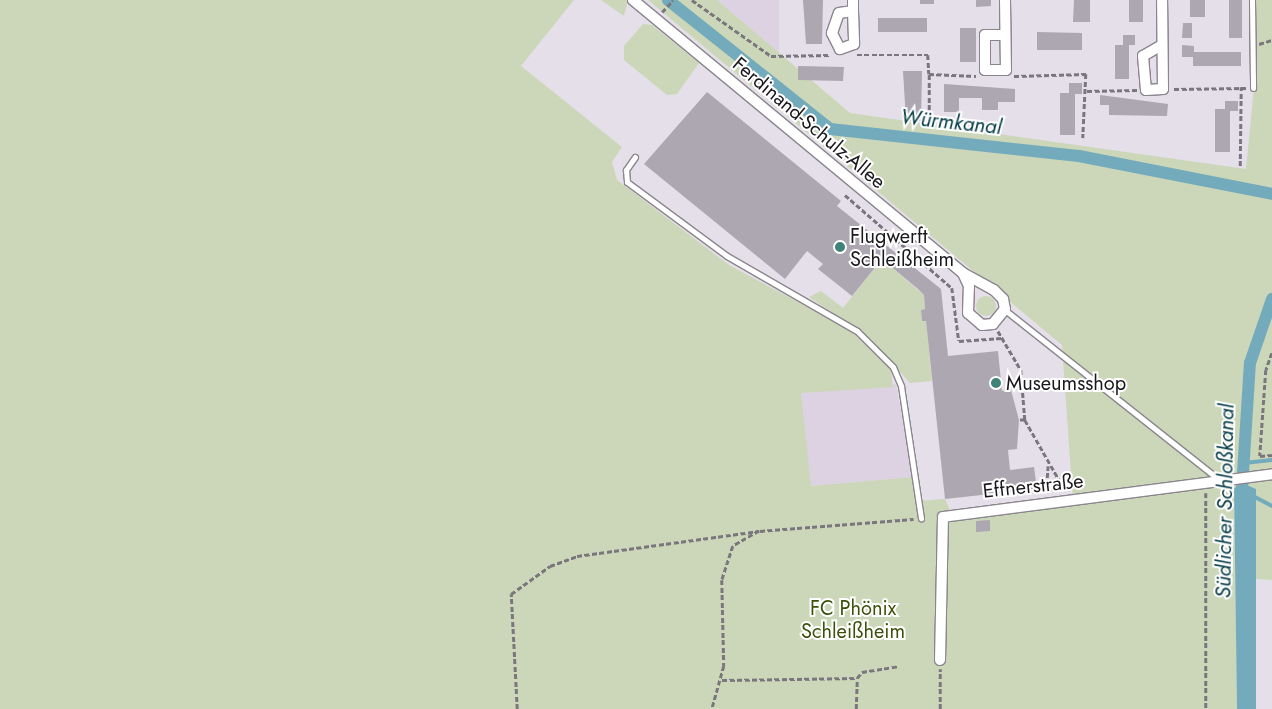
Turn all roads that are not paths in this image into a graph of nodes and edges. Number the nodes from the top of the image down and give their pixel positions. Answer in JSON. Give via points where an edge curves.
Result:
{"nodes":[{"id":1,"x":633,"y":0,"type":"edge"},
{"id":2,"x":853,"y":0,"type":"edge"},
{"id":3,"x":1005,"y":0,"type":"edge"},
{"id":4,"x":1162,"y":0,"type":"edge"},
{"id":5,"x":1252,"y":0,"type":"edge"},
{"id":6,"x":853,"y":11,"type":"dead end"},
{"id":7,"x":1005,"y":35,"type":"dead end"},
{"id":8,"x":1162,"y":45,"type":"junction"},
{"id":9,"x":1253,"y":88,"type":"road end"},
{"id":10,"x":635,"y":157,"type":"dead end"},
{"id":11,"x":963,"y":273,"type":"junction"},
{"id":12,"x":1004,"y":309,"type":"junction"},
{"id":13,"x":1272,"y":474,"type":"edge"},
{"id":14,"x":1218,"y":479,"type":"junction"},
{"id":15,"x":921,"y":518,"type":"road end"},
{"id":16,"x":940,"y":660,"type":"road end"}],
"edges":[{"from":1,"to":11,"type":"street","name":"Ferdinand-Schulz-Allee"},
{"from":2,"to":6,"type":"street"},
{"from":3,"to":7,"type":"street"},
{"from":4,"to":8,"type":"street"},
{"from":5,"to":9,"type":"lane"},
{"from":8,"to":8,"type":"street","via":[[1143,56],[1146,90],[1162,89]]},
{"from":10,"to":15,"type":"lane","via":[[626,170],[627,182],[727,256],[857,331],[893,367],[901,386]]},
{"from":11,"to":12,"type":"street","name":"Ferdinand-Schulz-Allee","via":[[994,290],[1003,299]]},
{"from":11,"to":12,"type":"street","via":[[969,286],[968,313],[982,325],[992,324]]},
{"from":12,"to":14,"type":"lane"},
{"from":13,"to":14,"type":"street","name":"Effnerstraße"},
{"from":14,"to":16,"type":"street","name":"Effnerstraße","via":[[943,516]]}]}
